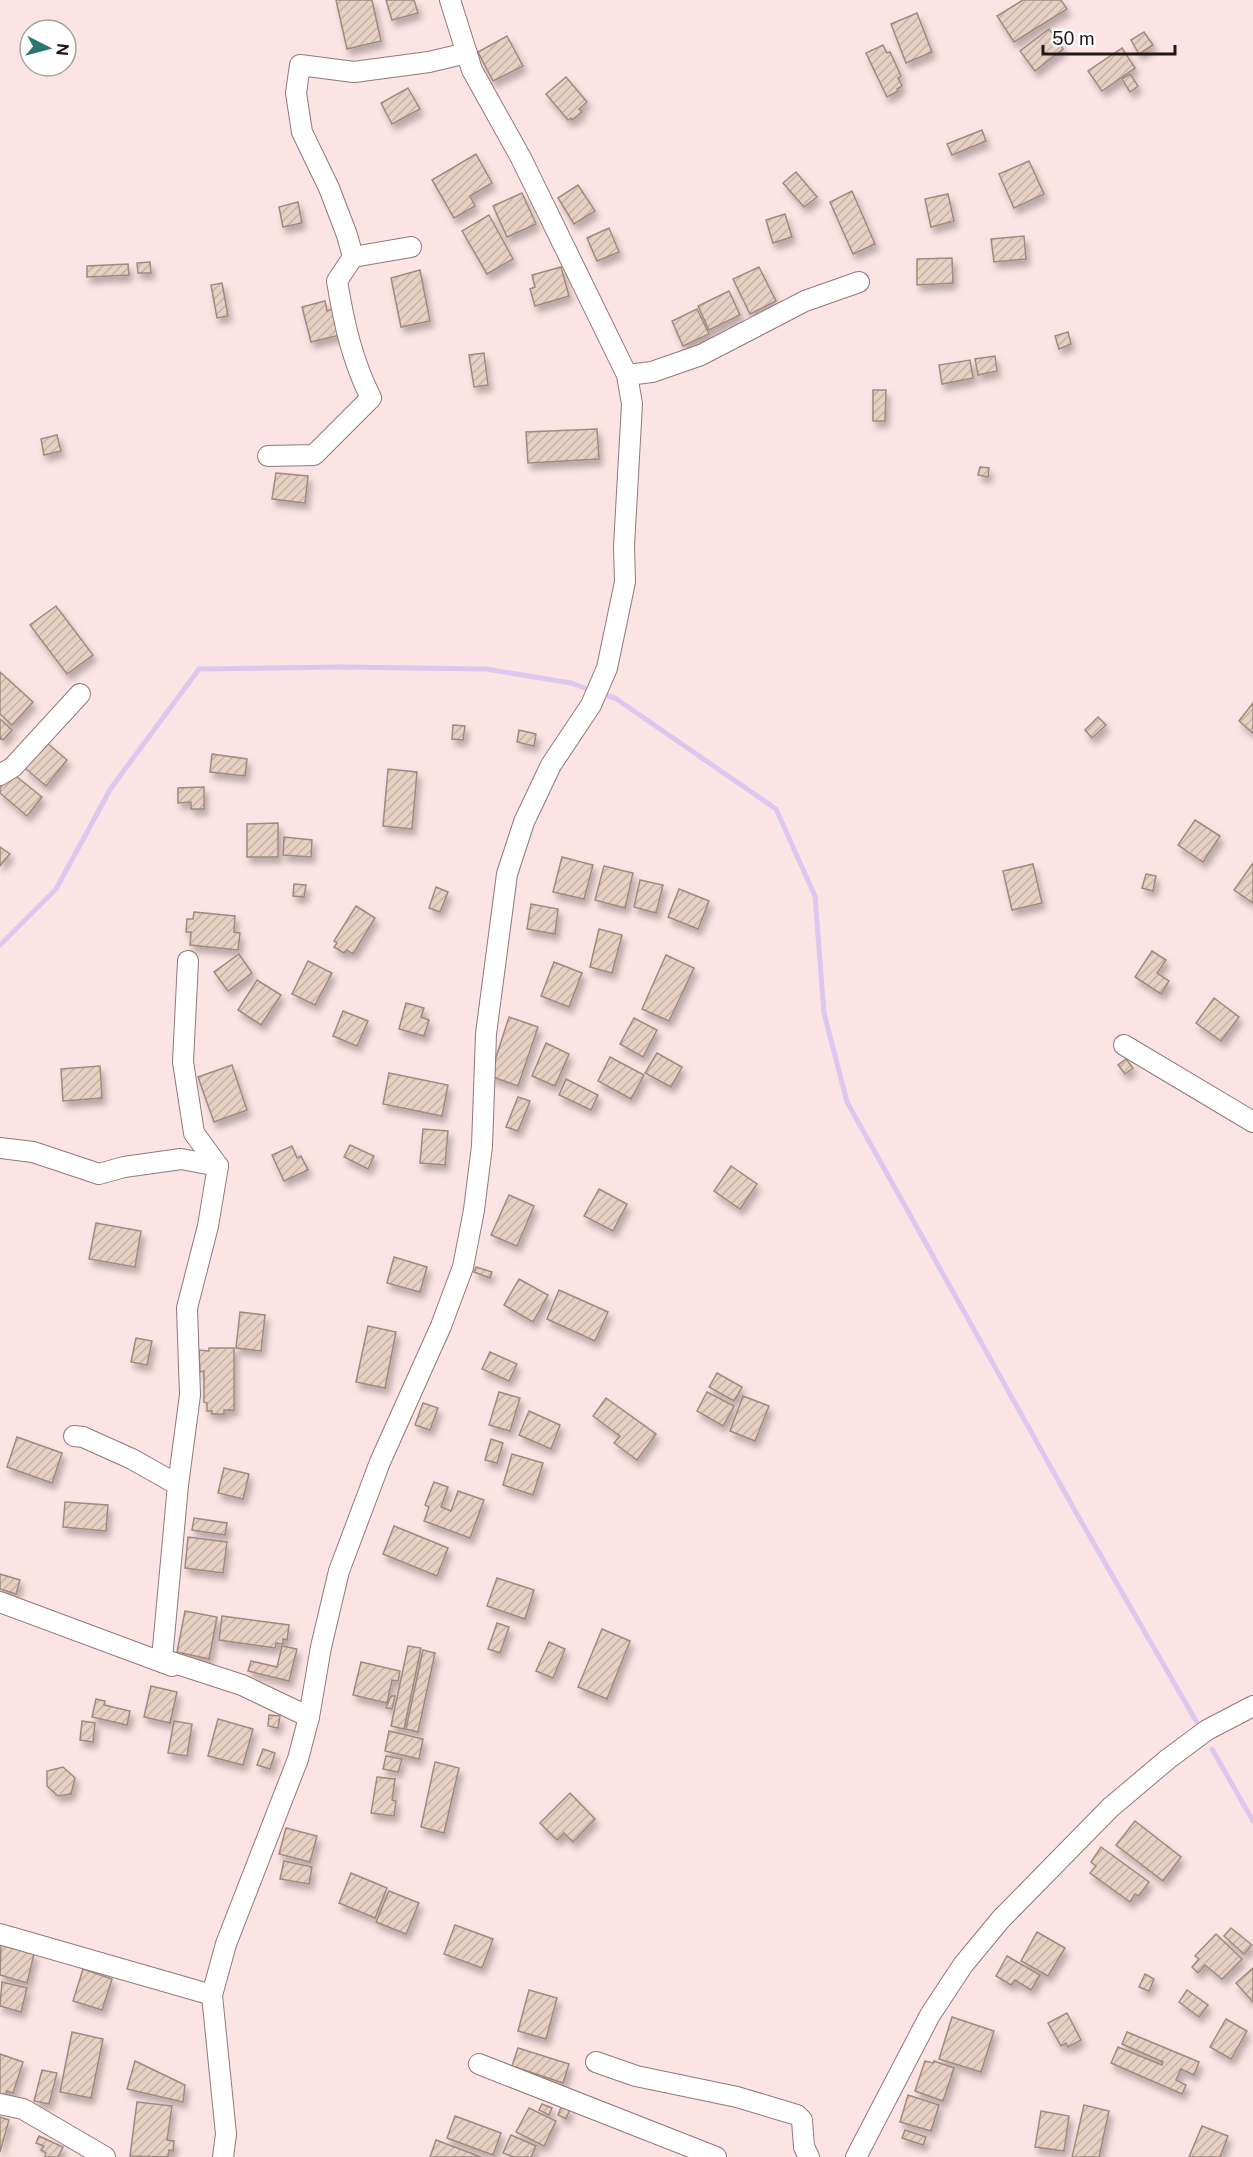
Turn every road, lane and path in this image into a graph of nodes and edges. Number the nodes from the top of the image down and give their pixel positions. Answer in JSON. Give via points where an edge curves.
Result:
{"nodes":[{"id":1,"x":450,"y":0,"type":"edge"},
{"id":2,"x":467,"y":53,"type":"junction"},
{"id":3,"x":411,"y":247,"type":"dead end"},
{"id":4,"x":353,"y":257,"type":"junction"},
{"id":5,"x":859,"y":282,"type":"dead end"},
{"id":6,"x":627,"y":375,"type":"junction"},
{"id":7,"x":268,"y":456,"type":"dead end"},
{"id":8,"x":80,"y":694,"type":"dead end"},
{"id":9,"x":0,"y":775,"type":"edge"},
{"id":10,"x":188,"y":961,"type":"dead end"},
{"id":11,"x":1124,"y":1046,"type":"dead end"},
{"id":12,"x":1253,"y":1122,"type":"edge"},
{"id":13,"x":0,"y":1148,"type":"edge"},
{"id":14,"x":218,"y":1167,"type":"junction"},
{"id":15,"x":74,"y":1436,"type":"dead end"},
{"id":16,"x":178,"y":1485,"type":"junction"},
{"id":17,"x":0,"y":1602,"type":"edge"},
{"id":18,"x":1253,"y":1706,"type":"edge"},
{"id":19,"x":309,"y":1717,"type":"junction"},
{"id":20,"x":0,"y":1934,"type":"edge"},
{"id":21,"x":212,"y":1995,"type":"junction"},
{"id":22,"x":596,"y":2062,"type":"dead end"},
{"id":23,"x":479,"y":2064,"type":"dead end"},
{"id":24,"x":0,"y":2104,"type":"edge"},
{"id":25,"x":105,"y":2157,"type":"edge"},
{"id":26,"x":223,"y":2157,"type":"edge"},
{"id":27,"x":716,"y":2157,"type":"edge"},
{"id":28,"x":809,"y":2157,"type":"edge"},
{"id":29,"x":856,"y":2157,"type":"edge"}],
"edges":[{"from":1,"to":2,"type":"street"},
{"from":2,"to":4,"type":"street","via":[[354,72],[300,65],[296,93],[302,132],[329,188]]},
{"from":2,"to":6,"type":"street","via":[[472,70],[521,158]]},
{"from":3,"to":4,"type":"street"},
{"from":4,"to":7,"type":"street","via":[[337,281],[357,370],[371,398],[314,455]]},
{"from":5,"to":6,"type":"street","via":[[805,301],[701,355],[652,372]]},
{"from":6,"to":19,"type":"street","via":[[632,404],[625,582],[607,668],[593,702],[551,765],[524,822],[507,874],[486,1034],[482,1146],[463,1267],[339,1571]]},
{"from":8,"to":9,"type":"street","via":[[13,767]]},
{"from":10,"to":14,"type":"street","via":[[183,1062],[194,1133]]},
{"from":11,"to":12,"type":"street"},
{"from":13,"to":14,"type":"street","via":[[33,1152],[99,1174],[182,1159]]},
{"from":14,"to":16,"type":"street","via":[[187,1308],[190,1395]]},
{"from":15,"to":16,"type":"street","via":[[132,1459]]},
{"from":16,"to":19,"type":"street","via":[[162,1659],[242,1685]]},
{"from":17,"to":19,"type":"street"},
{"from":18,"to":29,"type":"street","via":[[1208,1730],[1111,1807],[1001,1919],[963,1965],[930,2015]]},
{"from":19,"to":21,"type":"street","via":[[298,1759],[226,1944]]},
{"from":20,"to":21,"type":"street"},
{"from":21,"to":26,"type":"street","via":[[226,2134]]},
{"from":22,"to":28,"type":"street","via":[[636,2076],[738,2097],[797,2115],[802,2120],[804,2147]]},
{"from":23,"to":27,"type":"street"},
{"from":24,"to":25,"type":"street","via":[[23,2109]]}]}
